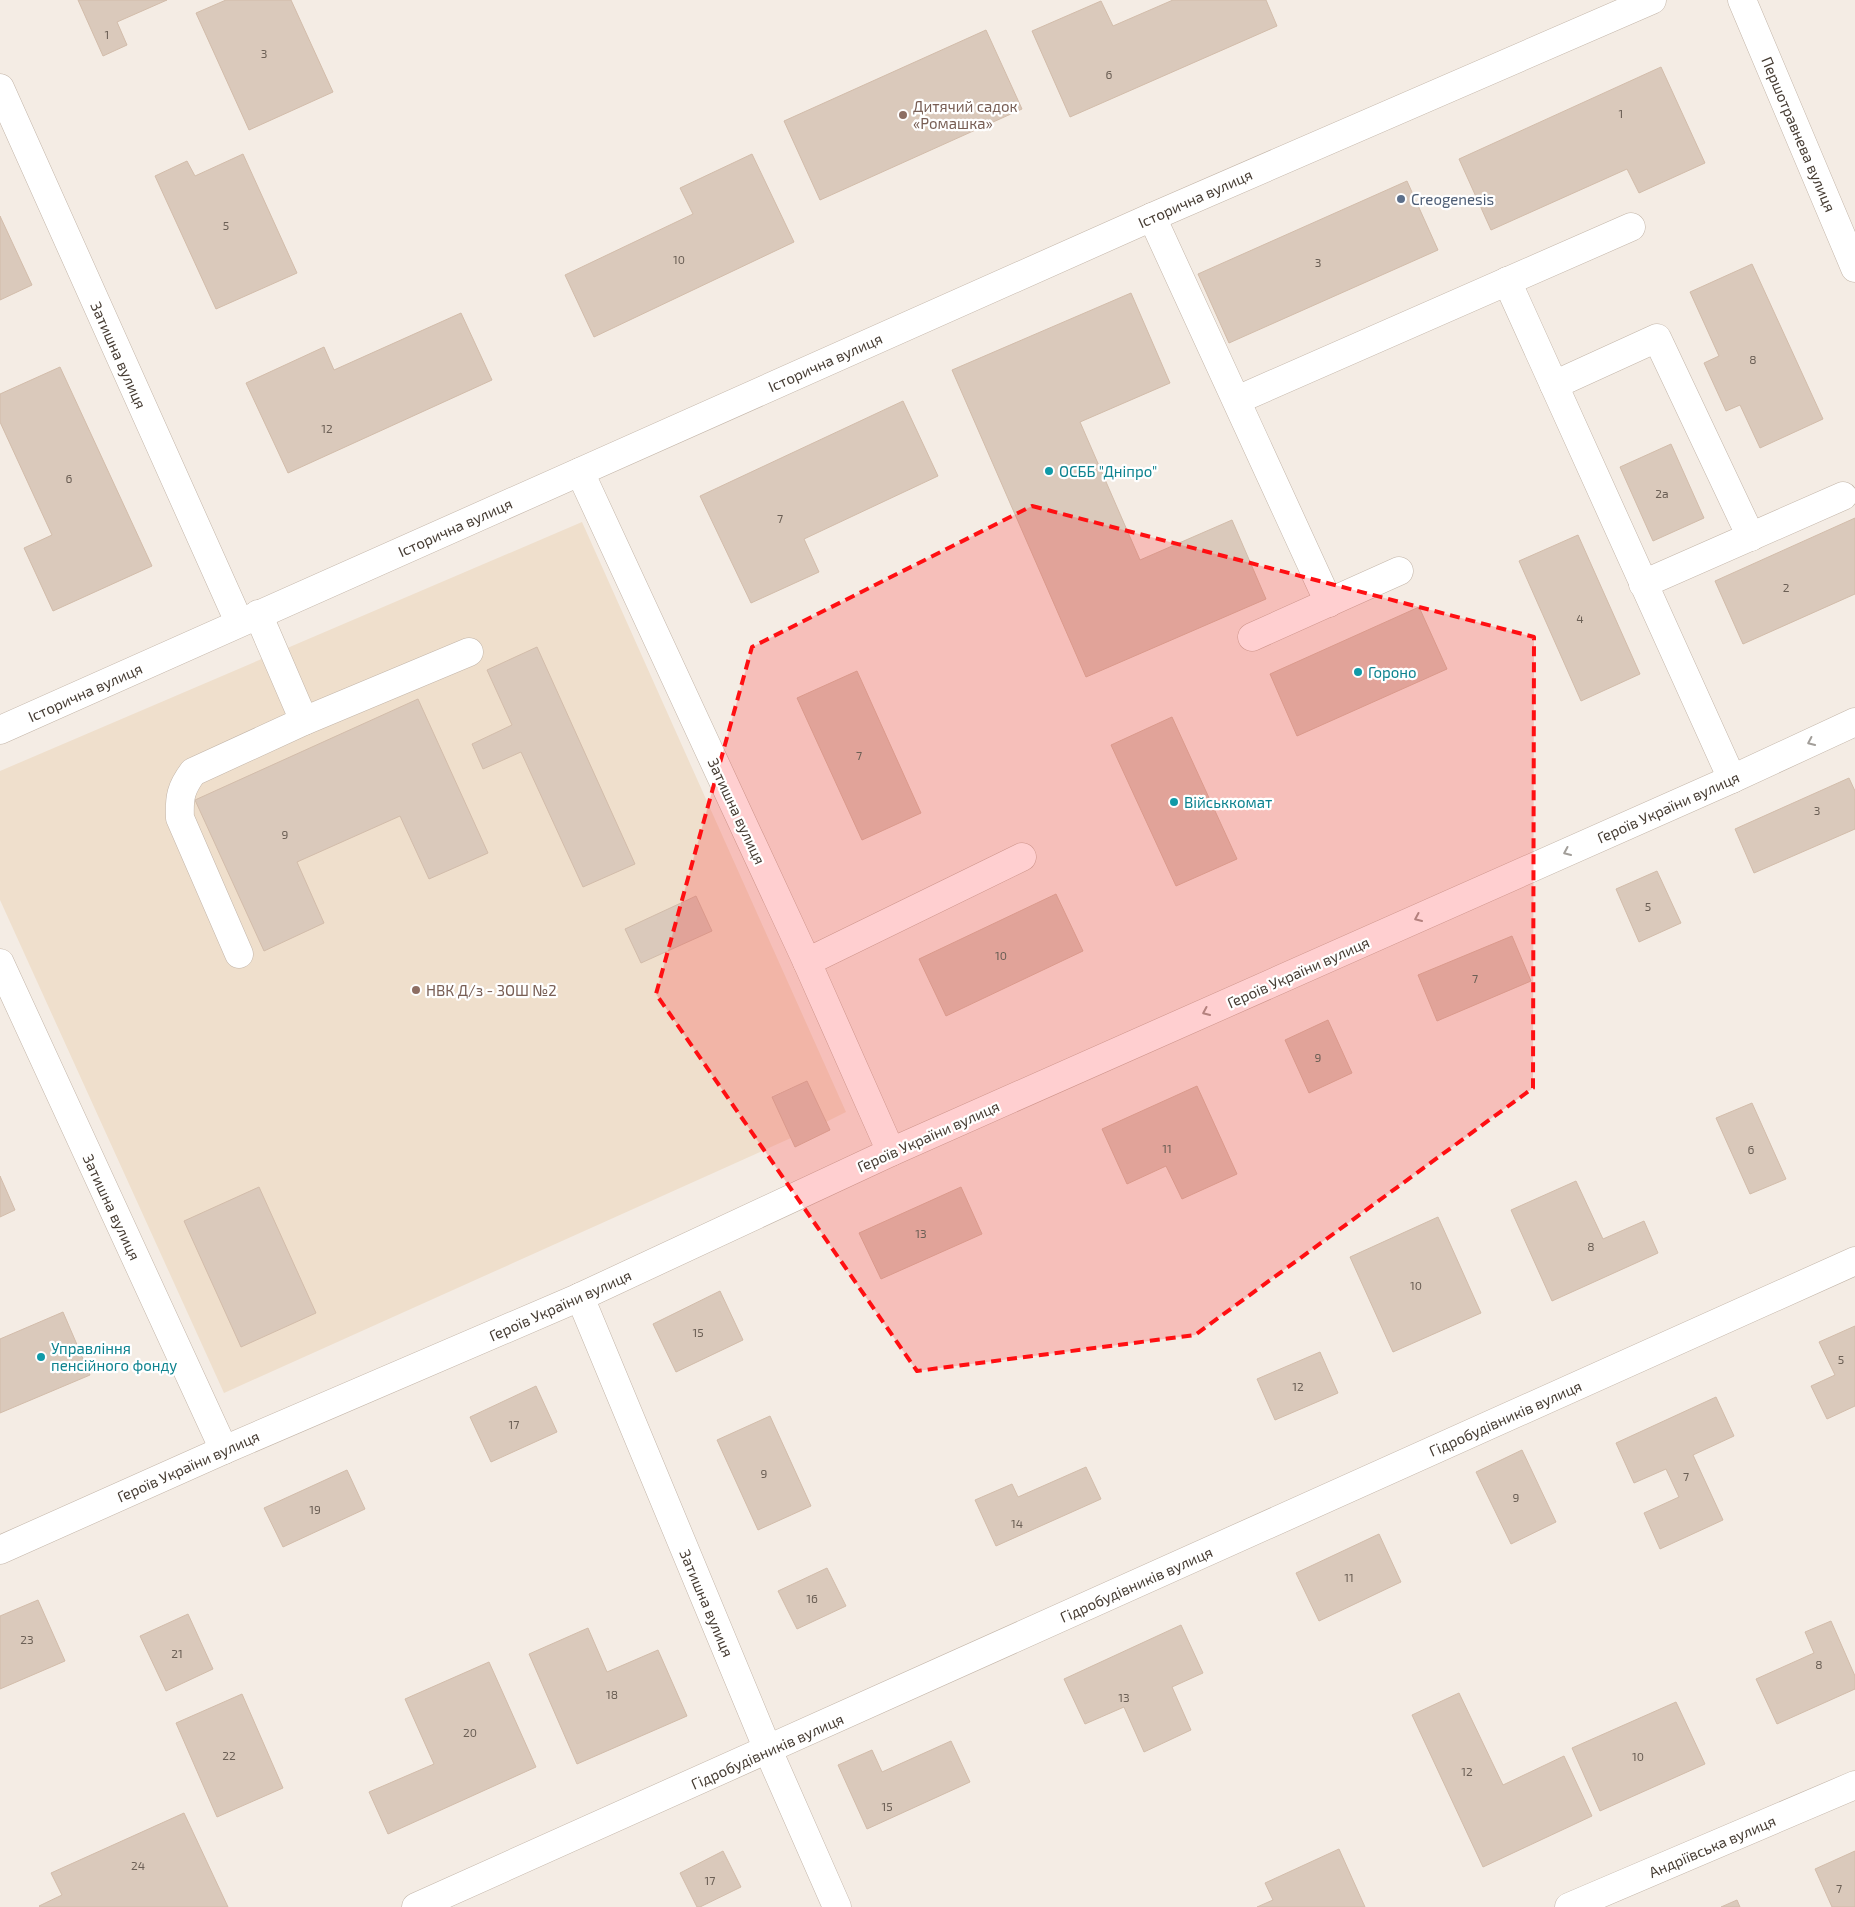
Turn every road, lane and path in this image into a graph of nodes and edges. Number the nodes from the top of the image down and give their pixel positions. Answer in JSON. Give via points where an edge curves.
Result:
{"nodes":[{"id":1,"x":1652,"y":0,"type":"edge"},
{"id":2,"x":1742,"y":0,"type":"edge"},
{"id":3,"x":0,"y":88,"type":"edge"},
{"id":4,"x":1152,"y":217,"type":"junction"},
{"id":5,"x":1631,"y":227,"type":"dead end"},
{"id":6,"x":1855,"y":268,"type":"edge"},
{"id":7,"x":1507,"y":281,"type":"junction"},
{"id":8,"x":1554,"y":385,"type":"junction"},
{"id":9,"x":1236,"y":400,"type":"junction"},
{"id":10,"x":580,"y":472,"type":"junction"},
{"id":11,"x":1842,"y":496,"type":"dead end"},
{"id":12,"x":1751,"y":537,"type":"junction"},
{"id":13,"x":1400,"y":571,"type":"dead end"},
{"id":14,"x":1643,"y":584,"type":"junction"},
{"id":15,"x":1329,"y":602,"type":"junction"},
{"id":16,"x":248,"y":618,"type":"junction"},
{"id":17,"x":1252,"y":638,"type":"dead end"},
{"id":18,"x":468,"y":652,"type":"dead end"},
{"id":19,"x":304,"y":721,"type":"junction"},
{"id":20,"x":1855,"y":722,"type":"edge"},
{"id":21,"x":0,"y":730,"type":"edge"},
{"id":22,"x":1732,"y":779,"type":"junction"},
{"id":23,"x":1022,"y":857,"type":"dead end"},
{"id":24,"x":239,"y":954,"type":"dead end"},
{"id":25,"x":807,"y":962,"type":"junction"},
{"id":26,"x":0,"y":963,"type":"edge"},
{"id":27,"x":891,"y":1152,"type":"junction"},
{"id":28,"x":1855,"y":1260,"type":"edge"},
{"id":29,"x":580,"y":1297,"type":"junction"},
{"id":30,"x":224,"y":1450,"type":"junction"},
{"id":31,"x":0,"y":1550,"type":"edge"},
{"id":32,"x":768,"y":1750,"type":"junction"},
{"id":33,"x":1855,"y":1784,"type":"edge"},
{"id":34,"x":416,"y":1907,"type":"edge"},
{"id":35,"x":837,"y":1907,"type":"edge"},
{"id":36,"x":1569,"y":1907,"type":"edge"}],
"edges":[{"from":1,"to":4,"type":"street","name":"Історична вулиця"},
{"from":2,"to":6,"type":"street","name":"Першотравнева вулиця"},
{"from":3,"to":16,"type":"street","name":"Затишна вулиця"},
{"from":4,"to":9,"type":"street"},
{"from":4,"to":10,"type":"street","name":"Історична вулиця"},
{"from":5,"to":7,"type":"street"},
{"from":7,"to":8,"type":"street"},
{"from":7,"to":9,"type":"street"},
{"from":8,"to":12,"type":"street","via":[[1657,338]]},
{"from":8,"to":14,"type":"street"},
{"from":9,"to":15,"type":"street"},
{"from":10,"to":16,"type":"street","name":"Історична вулиця"},
{"from":10,"to":25,"type":"street","name":"Затишна вулиця"},
{"from":11,"to":12,"type":"street"},
{"from":12,"to":14,"type":"street"},
{"from":13,"to":15,"type":"street"},
{"from":14,"to":22,"type":"street"},
{"from":15,"to":17,"type":"street"},
{"from":16,"to":19,"type":"street","name":"Затишна вулиця"},
{"from":16,"to":21,"type":"street","name":"Історична вулиця"},
{"from":18,"to":19,"type":"street"},
{"from":19,"to":24,"type":"street","via":[[193,772],[184,785],[180,818]]},
{"from":20,"to":22,"type":"street","name":"Героїв України вулиця","one_way":true},
{"from":22,"to":27,"type":"street","name":"Героїв України вулиця","one_way":true},
{"from":23,"to":25,"type":"street"},
{"from":25,"to":27,"type":"street","name":"Затишна вулиця"},
{"from":26,"to":30,"type":"street","name":"Затишна вулиця"},
{"from":27,"to":29,"type":"street","name":"Героїв України вулиця"},
{"from":28,"to":32,"type":"street","name":"Гідробудівників вулиця"},
{"from":29,"to":30,"type":"street","name":"Героїв України вулиця"},
{"from":29,"to":32,"type":"street","name":"Затишна вулиця"},
{"from":30,"to":31,"type":"street","name":"Героїв України вулиця"},
{"from":32,"to":34,"type":"street","name":"Гідробудівників вулиця"},
{"from":32,"to":35,"type":"street","name":"Затишна вулиця"},
{"from":33,"to":36,"type":"street","name":"Андріївська вулиця"}]}
